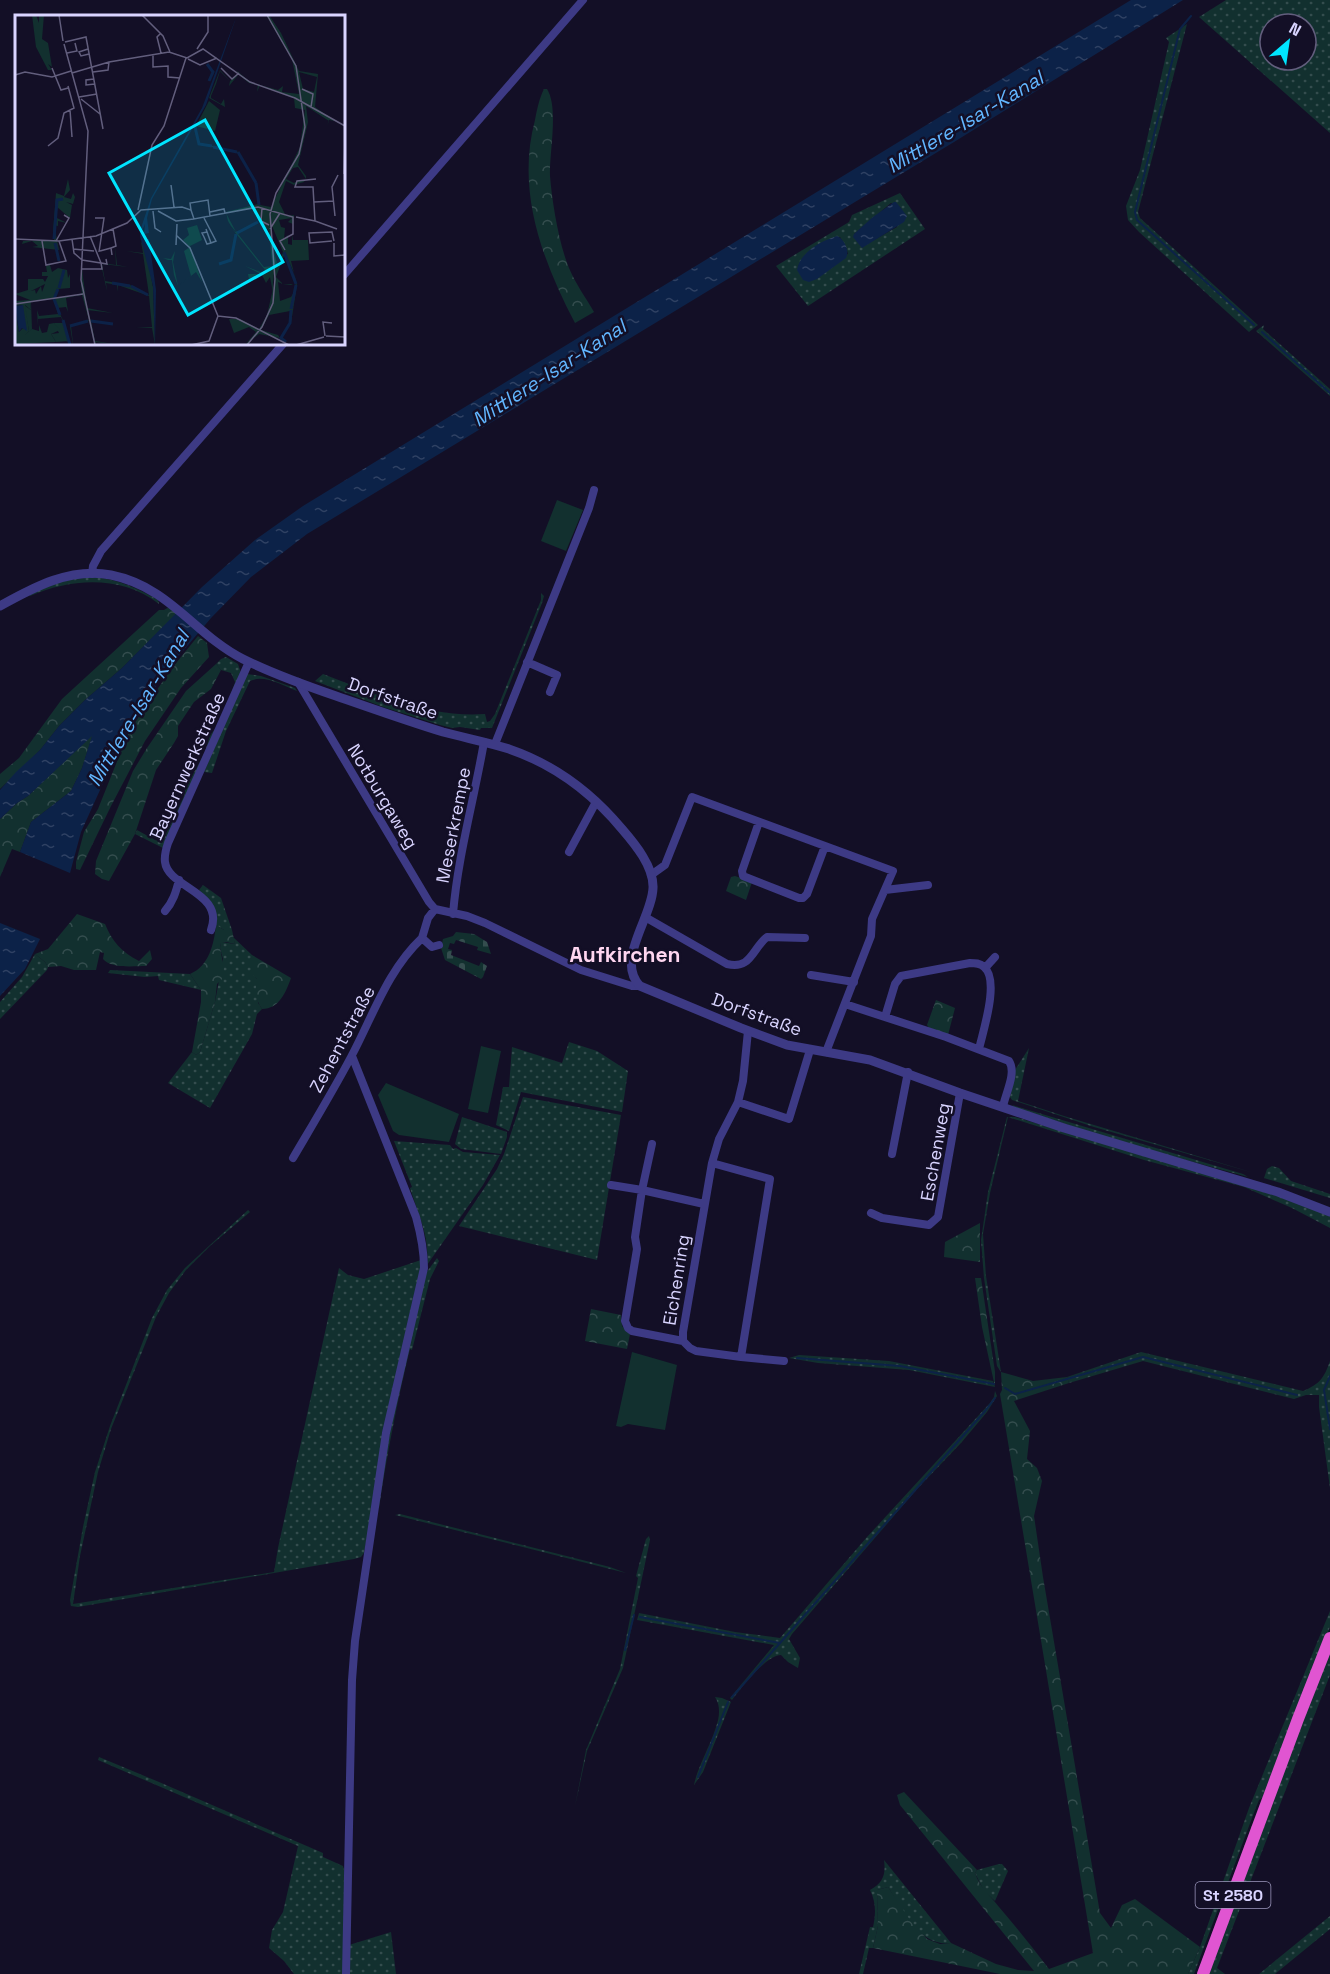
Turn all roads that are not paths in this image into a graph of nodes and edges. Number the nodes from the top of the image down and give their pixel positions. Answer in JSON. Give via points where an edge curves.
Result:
{"nodes":[{"id":1,"x":584,"y":0,"type":"edge"},
{"id":2,"x":345,"y":273,"type":"edge"},
{"id":3,"x":282,"y":345,"type":"edge"},
{"id":4,"x":594,"y":490,"type":"dead end"},
{"id":5,"x":92,"y":574,"type":"junction"},
{"id":6,"x":0,"y":606,"type":"edge"},
{"id":7,"x":249,"y":662,"type":"junction"},
{"id":8,"x":527,"y":662,"type":"junction"},
{"id":9,"x":298,"y":682,"type":"junction"},
{"id":10,"x":550,"y":692,"type":"dead end"},
{"id":11,"x":484,"y":742,"type":"junction"},
{"id":12,"x":495,"y":744,"type":"junction"},
{"id":13,"x":596,"y":802,"type":"junction"},
{"id":14,"x":759,"y":822,"type":"junction"},
{"id":15,"x":825,"y":846,"type":"junction"},
{"id":16,"x":569,"y":852,"type":"dead end"},
{"id":17,"x":651,"y":875,"type":"junction"},
{"id":18,"x":179,"y":880,"type":"junction"},
{"id":19,"x":928,"y":885,"type":"dead end"},
{"id":20,"x":885,"y":890,"type":"junction"},
{"id":21,"x":435,"y":909,"type":"junction"},
{"id":22,"x":165,"y":911,"type":"dead end"},
{"id":23,"x":453,"y":914,"type":"junction"},
{"id":24,"x":645,"y":917,"type":"junction"},
{"id":25,"x":211,"y":930,"type":"dead end"},
{"id":26,"x":805,"y":938,"type":"dead end"},
{"id":27,"x":422,"y":939,"type":"junction"},
{"id":28,"x":439,"y":945,"type":"dead end"},
{"id":29,"x":995,"y":957,"type":"dead end"},
{"id":30,"x":985,"y":968,"type":"junction"},
{"id":31,"x":811,"y":975,"type":"dead end"},
{"id":32,"x":633,"y":977,"type":"junction"},
{"id":33,"x":618,"y":982,"type":"junction"},
{"id":34,"x":854,"y":982,"type":"junction"},
{"id":35,"x":640,"y":986,"type":"junction"},
{"id":36,"x":845,"y":1004,"type":"junction"},
{"id":37,"x":885,"y":1017,"type":"junction"},
{"id":38,"x":748,"y":1031,"type":"junction"},
{"id":39,"x":979,"y":1049,"type":"junction"},
{"id":40,"x":810,"y":1050,"type":"junction"},
{"id":41,"x":826,"y":1052,"type":"junction"},
{"id":42,"x":352,"y":1056,"type":"junction"},
{"id":43,"x":908,"y":1072,"type":"junction"},
{"id":44,"x":960,"y":1093,"type":"junction"},
{"id":45,"x":738,"y":1102,"type":"junction"},
{"id":46,"x":1003,"y":1107,"type":"junction"},
{"id":47,"x":652,"y":1144,"type":"dead end"},
{"id":48,"x":892,"y":1154,"type":"dead end"},
{"id":49,"x":293,"y":1158,"type":"dead end"},
{"id":50,"x":712,"y":1163,"type":"junction"},
{"id":51,"x":611,"y":1185,"type":"dead end"},
{"id":52,"x":642,"y":1190,"type":"junction"},
{"id":53,"x":704,"y":1204,"type":"junction"},
{"id":54,"x":1330,"y":1212,"type":"edge"},
{"id":55,"x":871,"y":1213,"type":"dead end"},
{"id":56,"x":683,"y":1341,"type":"junction"},
{"id":57,"x":741,"y":1357,"type":"junction"},
{"id":58,"x":784,"y":1361,"type":"dead end"},
{"id":59,"x":1330,"y":1638,"type":"edge"},
{"id":60,"x":346,"y":1974,"type":"edge"},
{"id":61,"x":1203,"y":1974,"type":"edge"}],
"edges":[{"from":1,"to":2,"type":"street"},
{"from":3,"to":5,"type":"street","via":[[101,551]]},
{"from":4,"to":8,"type":"street"},
{"from":5,"to":6,"type":"street","name":"Dorfstraße","via":[[53,580]]},
{"from":5,"to":7,"type":"street","name":"Dorfstraße","via":[[108,574],[153,591],[227,651]]},
{"from":7,"to":9,"type":"street","name":"Dorfstraße"},
{"from":7,"to":18,"type":"street","name":"Bayernwerkstraße","via":[[168,843],[165,864]]},
{"from":8,"to":10,"type":"street","via":[[557,675]]},
{"from":8,"to":12,"type":"street"},
{"from":9,"to":11,"type":"street","name":"Dorfstraße","via":[[414,723]]},
{"from":9,"to":21,"type":"street","name":"Notburgaweg"},
{"from":11,"to":12,"type":"street","name":"Dorfstraße"},
{"from":11,"to":23,"type":"street","name":"Meserkrempe","via":[[459,858]]},
{"from":12,"to":13,"type":"street","name":"Dorfstraße","via":[[555,770]]},
{"from":13,"to":16,"type":"street"},
{"from":13,"to":17,"type":"street","name":"Dorfstraße","via":[[635,845]]},
{"from":14,"to":15,"type":"street"},
{"from":14,"to":15,"type":"street","via":[[743,876],[799,898],[807,894]]},
{"from":14,"to":17,"type":"street","via":[[692,797],[665,865]]},
{"from":15,"to":20,"type":"street","via":[[893,871]]},
{"from":17,"to":24,"type":"street","via":[[653,887]]},
{"from":18,"to":22,"type":"street"},
{"from":18,"to":25,"type":"street","name":"Bayernwerkstraße","via":[[209,903],[213,915]]},
{"from":19,"to":20,"type":"street"},
{"from":20,"to":34,"type":"street","via":[[872,919],[871,936]]},
{"from":21,"to":23,"type":"street"},
{"from":21,"to":27,"type":"street"},
{"from":23,"to":33,"type":"street","via":[[485,923],[581,970]]},
{"from":24,"to":26,"type":"street","via":[[734,966],[744,964],[767,937]]},
{"from":24,"to":32,"type":"street","via":[[632,959]]},
{"from":27,"to":28,"type":"street","via":[[432,947]]},
{"from":27,"to":42,"type":"street","name":"Zehentstraße","via":[[404,956]]},
{"from":29,"to":30,"type":"street"},
{"from":30,"to":37,"type":"street","via":[[970,963],[901,976]]},
{"from":30,"to":39,"type":"street","via":[[990,998]]},
{"from":31,"to":34,"type":"street"},
{"from":32,"to":33,"type":"street"},
{"from":32,"to":35,"type":"street","name":"Dorfstraße"},
{"from":33,"to":35,"type":"street"},
{"from":34,"to":36,"type":"street"},
{"from":35,"to":38,"type":"street","name":"Dorfstraße"},
{"from":36,"to":37,"type":"street"},
{"from":36,"to":41,"type":"street"},
{"from":37,"to":39,"type":"street"},
{"from":38,"to":40,"type":"street","name":"Dorfstraße"},
{"from":38,"to":45,"type":"street","name":"Eichenring"},
{"from":39,"to":46,"type":"street","via":[[1012,1064]]},
{"from":40,"to":41,"type":"street","name":"Dorfstraße"},
{"from":40,"to":45,"type":"street","via":[[789,1119]]},
{"from":41,"to":43,"type":"street","name":"Dorfstraße"},
{"from":42,"to":49,"type":"street","name":"Zehentstraße"},
{"from":42,"to":60,"type":"street","via":[[416,1217],[423,1238],[424,1268],[386,1433],[355,1641]]},
{"from":43,"to":44,"type":"street","name":"Dorfstraße"},
{"from":43,"to":48,"type":"street"},
{"from":44,"to":46,"type":"street","name":"Dorfstraße"},
{"from":44,"to":55,"type":"street","name":"Eschenweg","via":[[938,1217],[929,1225]]},
{"from":45,"to":50,"type":"street","name":"Eichenring"},
{"from":46,"to":54,"type":"street","name":"Dorfstraße","via":[[1268,1188]]},
{"from":47,"to":52,"type":"street"},
{"from":50,"to":53,"type":"street","name":"Eichenring"},
{"from":50,"to":57,"type":"street","via":[[770,1179]]},
{"from":51,"to":52,"type":"street"},
{"from":52,"to":53,"type":"street"},
{"from":52,"to":56,"type":"street","via":[[625,1322],[632,1331]]},
{"from":53,"to":56,"type":"street","name":"Eichenring"},
{"from":56,"to":57,"type":"street","name":"Eichenring","via":[[696,1351]]},
{"from":57,"to":58,"type":"street","name":"Eichenring"},
{"from":59,"to":61,"type":"highway","number":"St 2580"}]}
